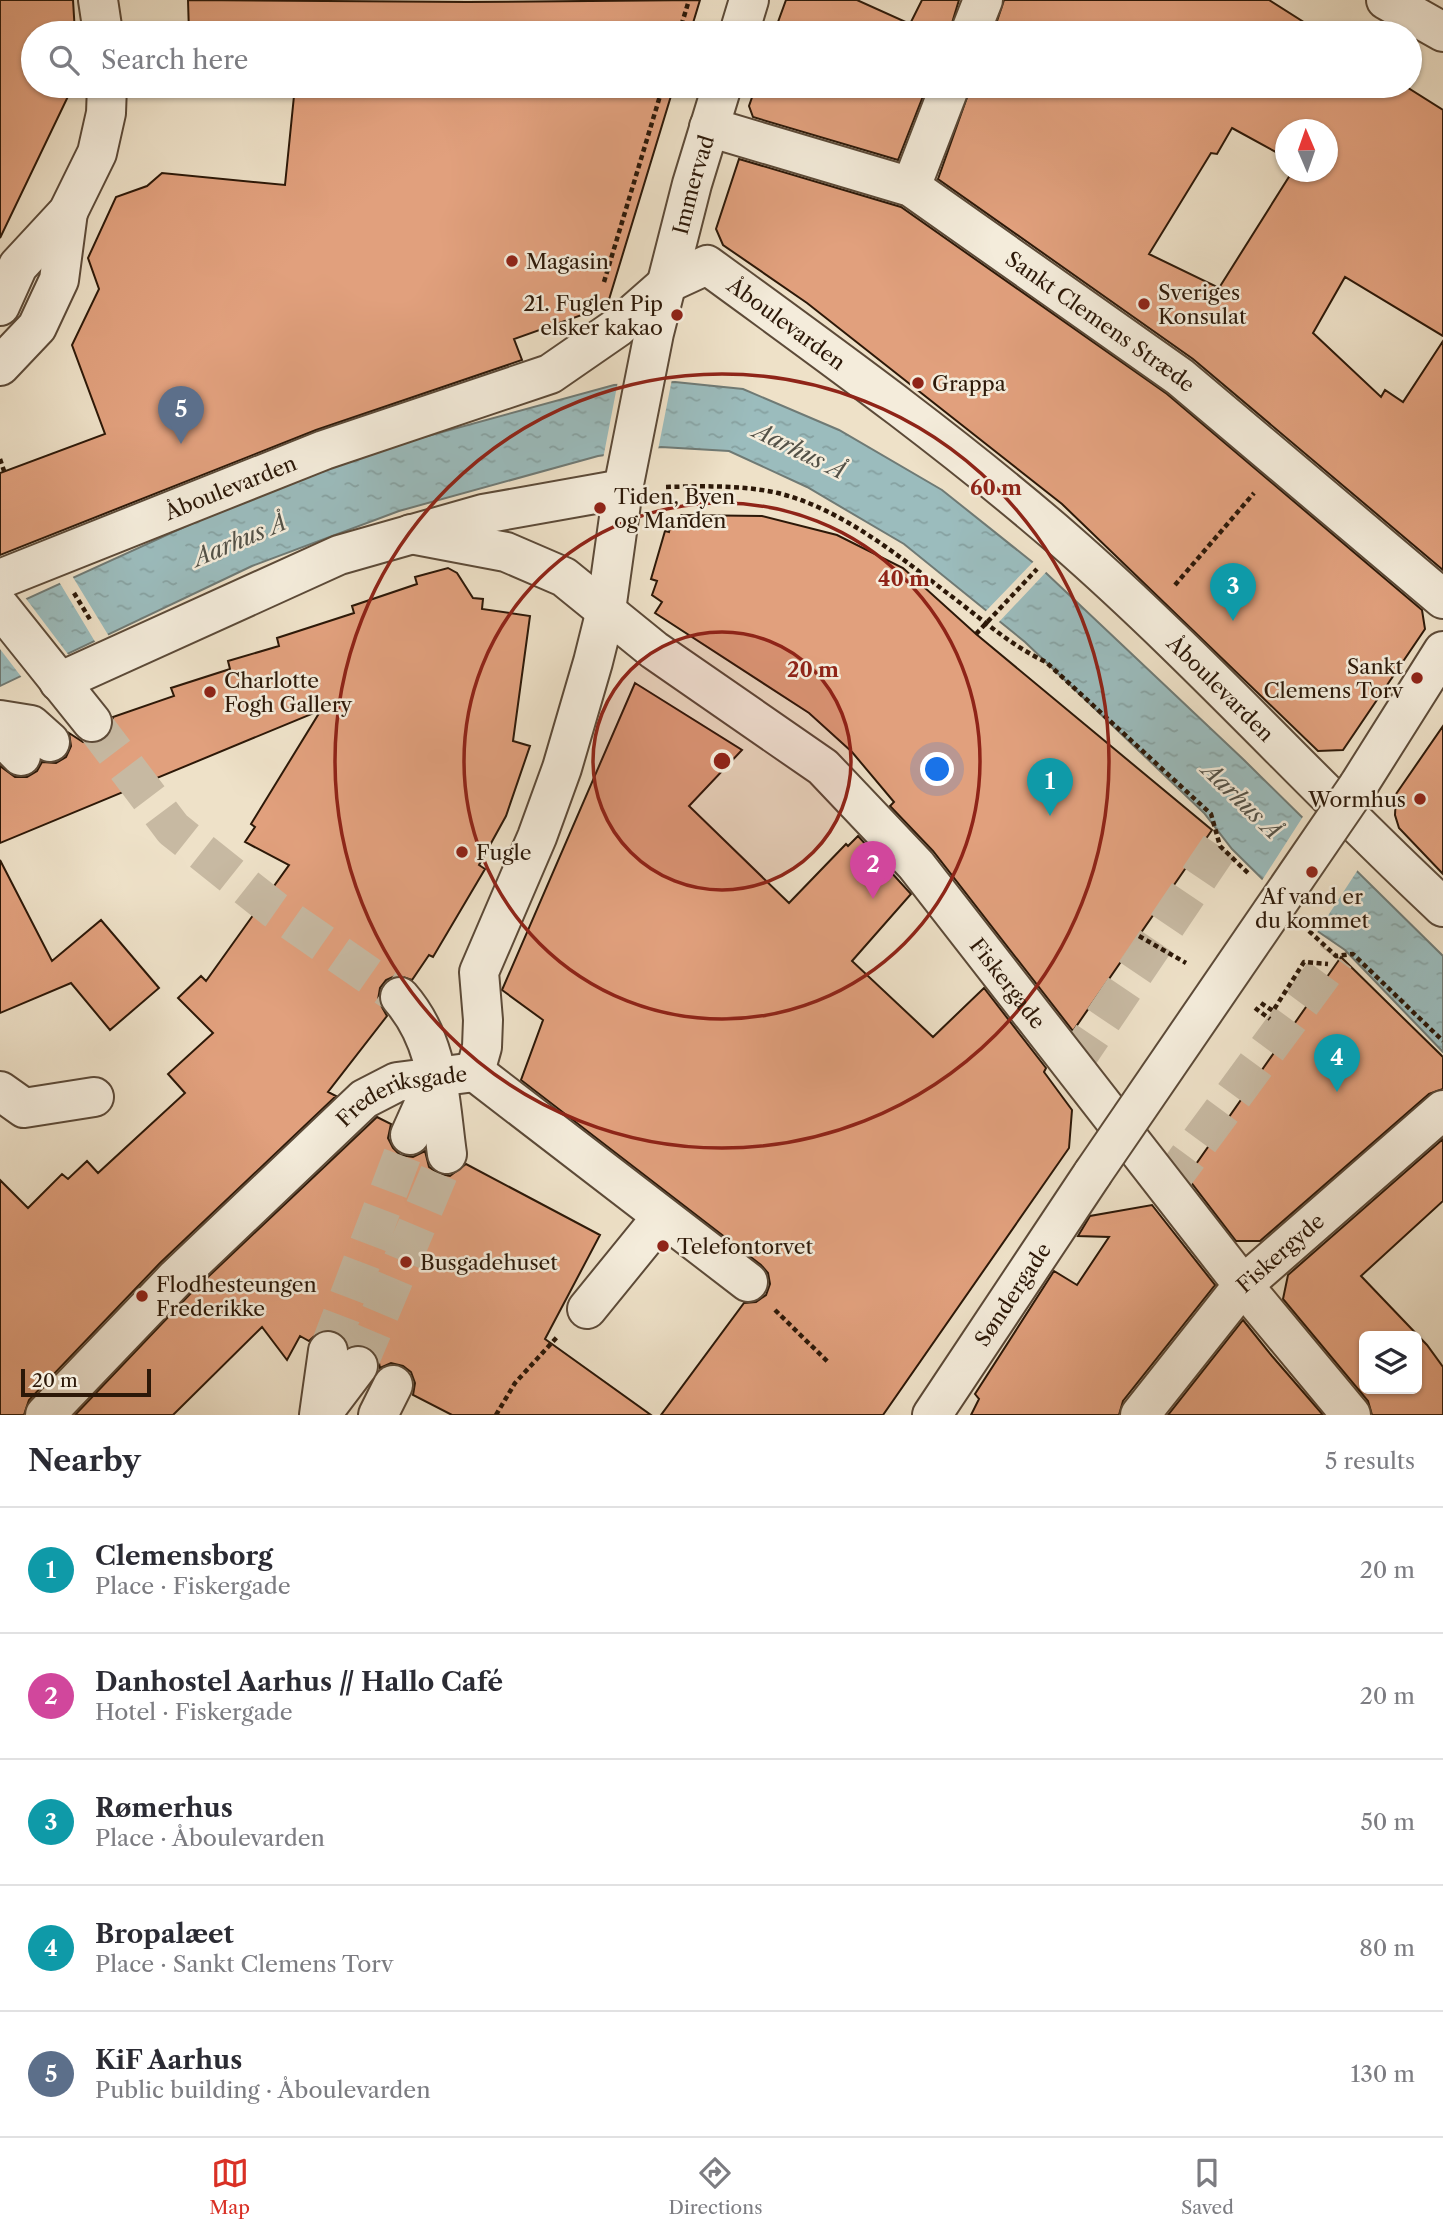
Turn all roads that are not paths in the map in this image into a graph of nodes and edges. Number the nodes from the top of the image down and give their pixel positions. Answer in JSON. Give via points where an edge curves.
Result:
{"nodes":[{"id":1,"x":98,"y":0,"type":"edge"},
{"id":2,"x":749,"y":0,"type":"edge"},
{"id":3,"x":983,"y":0,"type":"edge"},
{"id":4,"x":1387,"y":0,"type":"edge"},
{"id":5,"x":101,"y":21,"type":"edge"},
{"id":6,"x":742,"y":21,"type":"edge"},
{"id":7,"x":975,"y":21,"type":"edge"},
{"id":8,"x":1443,"y":32,"type":"edge"},
{"id":9,"x":107,"y":98,"type":"edge"},
{"id":10,"x":718,"y":98,"type":"edge"},
{"id":11,"x":945,"y":98,"type":"edge"},
{"id":12,"x":709,"y":127,"type":"junction"},
{"id":13,"x":911,"y":187,"type":"junction"},
{"id":14,"x":68,"y":212,"type":"junction"},
{"id":15,"x":668,"y":283,"type":"junction"},
{"id":16,"x":0,"y":306,"type":"edge"},
{"id":17,"x":654,"y":333,"type":"joint"},
{"id":18,"x":0,"y":366,"type":"edge"},
{"id":19,"x":624,"y":485,"type":"junction"},
{"id":20,"x":411,"y":534,"type":"junction"},
{"id":21,"x":0,"y":579,"type":"edge"},
{"id":22,"x":1443,"y":599,"type":"edge"},
{"id":23,"x":0,"y":607,"type":"edge"},
{"id":24,"x":606,"y":610,"type":"junction"},
{"id":25,"x":1443,"y":651,"type":"edge"},
{"id":26,"x":53,"y":675,"type":"junction"},
{"id":27,"x":0,"y":720,"type":"edge"},
{"id":28,"x":92,"y":722,"type":"tunnel mouth"},
{"id":29,"x":24,"y":744,"type":"edge"},
{"id":30,"x":1443,"y":907,"type":"edge"},
{"id":31,"x":400,"y":997,"type":"tunnel mouth"},
{"id":32,"x":475,"y":1072,"type":"junction"},
{"id":33,"x":437,"y":1075,"type":"junction"},
{"id":34,"x":0,"y":1091,"type":"edge"},
{"id":35,"x":94,"y":1097,"type":"dead end"},
{"id":36,"x":1443,"y":1110,"type":"edge"},
{"id":37,"x":410,"y":1135,"type":"tunnel mouth"},
{"id":38,"x":447,"y":1154,"type":"tunnel mouth"},
{"id":39,"x":661,"y":1218,"type":"junction"},
{"id":40,"x":748,"y":1282,"type":"road end"},
{"id":41,"x":1243,"y":1285,"type":"junction"},
{"id":42,"x":587,"y":1309,"type":"dead end"},
{"id":43,"x":343,"y":1359,"type":"tunnel mouth"},
{"id":44,"x":45,"y":1415,"type":"edge"},
{"id":45,"x":320,"y":1415,"type":"edge"},
{"id":46,"x":932,"y":1415,"type":"edge"},
{"id":47,"x":1140,"y":1415,"type":"edge"},
{"id":48,"x":1351,"y":1415,"type":"edge"}],
"edges":[{"from":1,"to":5,"type":"street"},
{"from":2,"to":6,"type":"street"},
{"from":3,"to":7,"type":"street"},
{"from":4,"to":8,"type":"street"},
{"from":9,"to":14,"type":"street","via":[[97,153]]},
{"from":10,"to":12,"type":"street","name":"Immervad"},
{"from":11,"to":13,"type":"street"},
{"from":12,"to":13,"type":"street","name":"Sankt Clemens Stræde"},
{"from":12,"to":15,"type":"street","name":"Immervad"},
{"from":13,"to":22,"type":"street","name":"Sankt Clemens Stræde","via":[[1180,377]]},
{"from":14,"to":16,"type":"street","via":[[18,266]]},
{"from":14,"to":18,"type":"street","via":[[58,280],[37,327]]},
{"from":15,"to":17,"type":"street","name":"Immervad"},
{"from":15,"to":21,"type":"street","name":"Åboulevarden","via":[[618,327],[550,374],[324,450]]},
{"from":15,"to":30,"type":"street","name":"Åboulevarden","via":[[707,265],[930,428],[1065,540],[1148,617]]},
{"from":17,"to":19,"type":"street","name":"Frederiksgade"},
{"from":19,"to":20,"type":"street"},
{"from":19,"to":24,"type":"street","name":"Frederiksgade"},
{"from":20,"to":24,"type":"street","name":"Fiskergade","via":[[506,552],[564,577]]},
{"from":20,"to":26,"type":"street","via":[[339,555]]},
{"from":23,"to":26,"type":"street"},
{"from":24,"to":32,"type":"street","name":"Frederiksgade","via":[[562,768],[479,972],[482,1047]]},
{"from":24,"to":41,"type":"street","name":"Fiskergade","via":[[654,650],[824,767],[916,865]]},
{"from":25,"to":46,"type":"street","name":"Søndergade","bridge":true,"via":[[1358,786]]},
{"from":26,"to":28,"type":"street"},
{"from":27,"to":29,"type":"street","via":[[31,725]]},
{"from":31,"to":33,"type":"street","via":[[426,1034]]},
{"from":32,"to":33,"type":"street","name":"Frederiksgade"},
{"from":32,"to":39,"type":"street"},
{"from":33,"to":37,"type":"street"},
{"from":33,"to":38,"type":"street"},
{"from":33,"to":44,"type":"street","name":"Frederiksgade","via":[[397,1082],[365,1099],[176,1278]]},
{"from":34,"to":35,"type":"street","via":[[24,1108]]},
{"from":36,"to":41,"type":"street","name":"Fiskergyde"},
{"from":39,"to":40,"type":"street"},
{"from":39,"to":42,"type":"street"},
{"from":41,"to":47,"type":"street","name":"Fiskergyde"},
{"from":41,"to":48,"type":"street","name":"Fiskergade"},
{"from":43,"to":45,"type":"street"}]}
